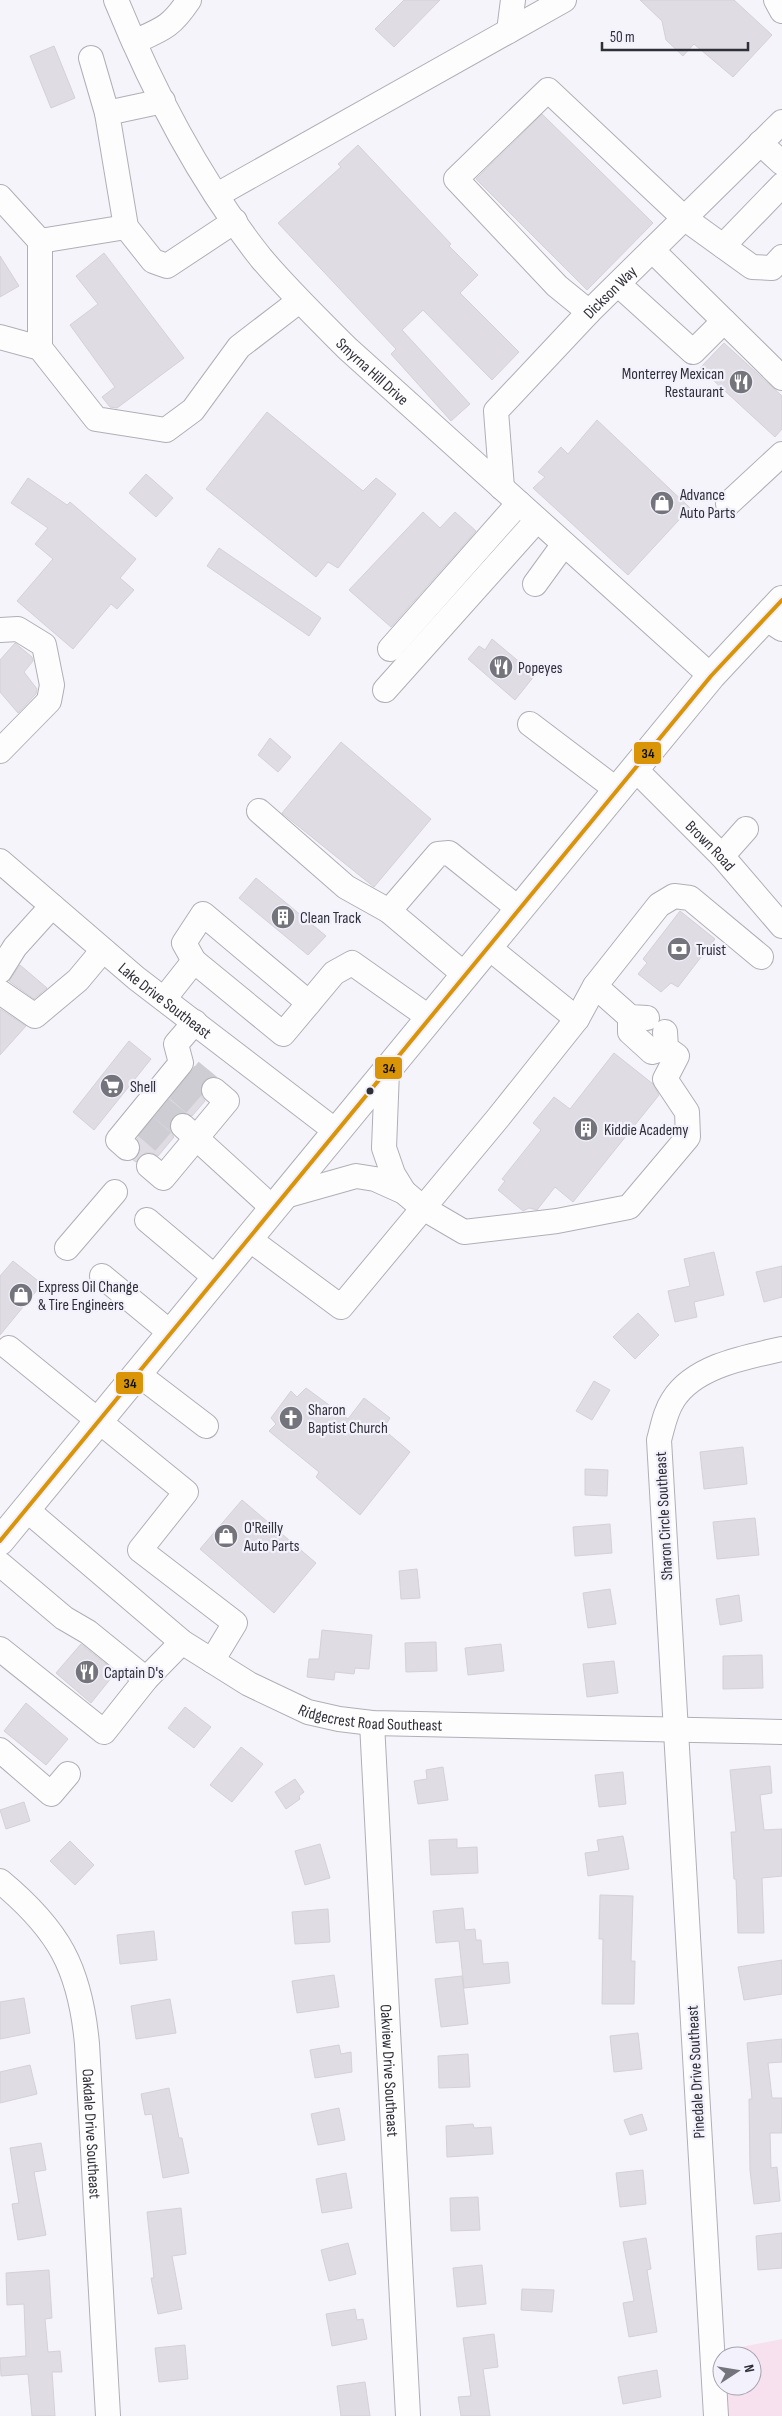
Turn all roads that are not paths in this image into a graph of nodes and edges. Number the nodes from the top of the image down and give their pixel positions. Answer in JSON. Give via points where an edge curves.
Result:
{"nodes":[{"id":1,"x":116,"y":0,"type":"edge"},
{"id":2,"x":190,"y":0,"type":"edge"},
{"id":3,"x":513,"y":0,"type":"edge"},
{"id":4,"x":564,"y":0,"type":"edge"},
{"id":5,"x":776,"y":0,"type":"edge"},
{"id":6,"x":782,"y":11,"type":"edge"},
{"id":7,"x":509,"y":31,"type":"junction"},
{"id":8,"x":134,"y":42,"type":"junction"},
{"id":9,"x":91,"y":58,"type":"dead end"},
{"id":10,"x":163,"y":101,"type":"junction"},
{"id":11,"x":107,"y":113,"type":"junction"},
{"id":12,"x":782,"y":122,"type":"edge"},
{"id":13,"x":760,"y":143,"type":"junction"},
{"id":14,"x":782,"y":164,"type":"edge"},
{"id":15,"x":782,"y":186,"type":"edge"},
{"id":16,"x":217,"y":195,"type":"junction"},
{"id":17,"x":0,"y":197,"type":"edge"},
{"id":18,"x":684,"y":218,"type":"junction"},
{"id":19,"x":235,"y":221,"type":"junction"},
{"id":20,"x":126,"y":227,"type":"junction"},
{"id":21,"x":40,"y":241,"type":"junction"},
{"id":22,"x":723,"y":246,"type":"junction"},
{"id":23,"x":652,"y":250,"type":"junction"},
{"id":24,"x":782,"y":257,"type":"edge"},
{"id":25,"x":618,"y":284,"type":"junction"},
{"id":26,"x":299,"y":301,"type":"junction"},
{"id":27,"x":589,"y":312,"type":"junction"},
{"id":28,"x":724,"y":321,"type":"junction"},
{"id":29,"x":0,"y":337,"type":"edge"},
{"id":30,"x":40,"y":348,"type":"junction"},
{"id":31,"x":782,"y":378,"type":"edge"},
{"id":32,"x":777,"y":469,"type":"edge"},
{"id":33,"x":510,"y":496,"type":"junction"},
{"id":34,"x":728,"y":504,"type":"dead end"},
{"id":35,"x":537,"y":520,"type":"junction"},
{"id":36,"x":564,"y":544,"type":"junction"},
{"id":37,"x":535,"y":584,"type":"dead end"},
{"id":38,"x":776,"y":616,"type":"edge"},
{"id":39,"x":0,"y":630,"type":"edge"},
{"id":40,"x":390,"y":649,"type":"dead end"},
{"id":41,"x":711,"y":676,"type":"junction"},
{"id":42,"x":385,"y":690,"type":"dead end"},
{"id":43,"x":530,"y":724,"type":"dead end"},
{"id":44,"x":0,"y":751,"type":"edge"},
{"id":45,"x":634,"y":768,"type":"junction"},
{"id":46,"x":616,"y":790,"type":"junction"},
{"id":47,"x":258,"y":811,"type":"dead end"},
{"id":48,"x":746,"y":829,"type":"dead end"},
{"id":49,"x":722,"y":856,"type":"junction"},
{"id":50,"x":0,"y":861,"type":"edge"},
{"id":51,"x":52,"y":906,"type":"junction"},
{"id":52,"x":519,"y":909,"type":"junction"},
{"id":53,"x":389,"y":911,"type":"junction"},
{"id":54,"x":782,"y":926,"type":"edge"},
{"id":55,"x":488,"y":947,"type":"junction"},
{"id":56,"x":103,"y":950,"type":"junction"},
{"id":57,"x":761,"y":957,"type":"dead end"},
{"id":58,"x":194,"y":961,"type":"junction"},
{"id":59,"x":0,"y":971,"type":"edge"},
{"id":60,"x":466,"y":975,"type":"junction"},
{"id":61,"x":595,"y":986,"type":"junction"},
{"id":62,"x":0,"y":992,"type":"edge"},
{"id":63,"x":164,"y":999,"type":"junction"},
{"id":64,"x":309,"y":1003,"type":"junction"},
{"id":65,"x":430,"y":1018,"type":"junction"},
{"id":66,"x":577,"y":1019,"type":"junction"},
{"id":67,"x":195,"y":1022,"type":"junction"},
{"id":68,"x":387,"y":1071,"type":"junction"},
{"id":69,"x":209,"y":1105,"type":"dead end"},
{"id":70,"x":190,"y":1132,"type":"junction"},
{"id":71,"x":337,"y":1132,"type":"junction"},
{"id":72,"x":127,"y":1148,"type":"dead end"},
{"id":73,"x":149,"y":1166,"type":"dead end"},
{"id":74,"x":115,"y":1192,"type":"dead end"},
{"id":75,"x":404,"y":1192,"type":"junction"},
{"id":76,"x":280,"y":1202,"type":"junction"},
{"id":77,"x":423,"y":1208,"type":"junction"},
{"id":78,"x":147,"y":1220,"type":"dead end"},
{"id":79,"x":250,"y":1239,"type":"junction"},
{"id":80,"x":67,"y":1248,"type":"dead end"},
{"id":81,"x":102,"y":1276,"type":"dead end"},
{"id":82,"x":217,"y":1278,"type":"junction"},
{"id":83,"x":172,"y":1334,"type":"junction"},
{"id":84,"x":9,"y":1348,"type":"dead end"},
{"id":85,"x":782,"y":1349,"type":"edge"},
{"id":86,"x":138,"y":1374,"type":"junction"},
{"id":87,"x":99,"y":1422,"type":"junction"},
{"id":88,"x":206,"y":1426,"type":"dead end"},
{"id":89,"x":9,"y":1526,"type":"edge"},
{"id":90,"x":0,"y":1564,"type":"edge"},
{"id":91,"x":182,"y":1642,"type":"junction"},
{"id":92,"x":0,"y":1649,"type":"edge"},
{"id":93,"x":212,"y":1661,"type":"junction"},
{"id":94,"x":146,"y":1679,"type":"junction"},
{"id":95,"x":372,"y":1723,"type":"junction"},
{"id":96,"x":676,"y":1728,"type":"junction"},
{"id":97,"x":782,"y":1732,"type":"edge"},
{"id":98,"x":0,"y":1750,"type":"edge"},
{"id":99,"x":68,"y":1774,"type":"dead end"},
{"id":100,"x":0,"y":1881,"type":"edge"},
{"id":101,"x":108,"y":2416,"type":"edge"},
{"id":102,"x":408,"y":2416,"type":"edge"},
{"id":103,"x":716,"y":2416,"type":"edge"}],
"edges":[{"from":1,"to":8,"type":"street","name":"Smyrna Hill Drive"},
{"from":2,"to":8,"type":"street","via":[[166,28]]},
{"from":3,"to":7,"type":"street"},
{"from":4,"to":7,"type":"street"},
{"from":5,"to":6,"type":"street"},
{"from":7,"to":16,"type":"street"},
{"from":8,"to":10,"type":"street","name":"Smyrna Hill Drive"},
{"from":9,"to":11,"type":"street"},
{"from":10,"to":11,"type":"street"},
{"from":10,"to":16,"type":"street","name":"Smyrna Hill Drive"},
{"from":11,"to":20,"type":"street"},
{"from":12,"to":13,"type":"street","name":"Dickson Way"},
{"from":13,"to":14,"type":"street"},
{"from":13,"to":18,"type":"street","name":"Dickson Way"},
{"from":15,"to":22,"type":"street"},
{"from":16,"to":19,"type":"street","name":"Smyrna Hill Drive"},
{"from":17,"to":21,"type":"street"},
{"from":18,"to":22,"type":"street"},
{"from":18,"to":23,"type":"street","name":"Dickson Way"},
{"from":18,"to":27,"type":"street","via":[[548,90],[456,179],[557,286]]},
{"from":19,"to":20,"type":"street","via":[[167,266],[153,261]]},
{"from":19,"to":26,"type":"street","name":"Smyrna Hill Drive"},
{"from":20,"to":21,"type":"street"},
{"from":21,"to":30,"type":"street"},
{"from":22,"to":24,"type":"street","via":[[752,267],[772,268]]},
{"from":23,"to":25,"type":"street","name":"Dickson Way"},
{"from":23,"to":28,"type":"street"},
{"from":25,"to":27,"type":"street","name":"Dickson Way"},
{"from":25,"to":28,"type":"street","via":[[693,352]]},
{"from":26,"to":30,"type":"street","via":[[239,347],[193,410],[166,430],[96,419]]},
{"from":26,"to":33,"type":"street","name":"Smyrna Hill Drive"},
{"from":27,"to":33,"type":"street","name":"Dickson Way","via":[[496,411]]},
{"from":28,"to":31,"type":"street"},
{"from":29,"to":30,"type":"street"},
{"from":32,"to":34,"type":"street"},
{"from":33,"to":35,"type":"street","name":"Smyrna Hill Drive"},
{"from":33,"to":40,"type":"street"},
{"from":35,"to":36,"type":"street","name":"Smyrna Hill Drive"},
{"from":35,"to":42,"type":"street"},
{"from":36,"to":37,"type":"street"},
{"from":36,"to":41,"type":"street","name":"Smyrna Hill Drive"},
{"from":38,"to":41,"type":"main road"},
{"from":39,"to":44,"type":"street","via":[[18,629],[44,645],[52,685],[49,701]]},
{"from":41,"to":45,"type":"main road"},
{"from":43,"to":46,"type":"street"},
{"from":45,"to":46,"type":"main road"},
{"from":45,"to":49,"type":"street","name":"Brown Road"},
{"from":46,"to":52,"type":"main road"},
{"from":47,"to":53,"type":"street","via":[[346,887]]},
{"from":48,"to":49,"type":"street"},
{"from":49,"to":54,"type":"street","name":"Brown Road"},
{"from":50,"to":51,"type":"street","name":"Lake Drive Southeast"},
{"from":51,"to":56,"type":"street","name":"Lake Drive Southeast"},
{"from":51,"to":59,"type":"street","via":[[15,947]]},
{"from":52,"to":53,"type":"street","via":[[449,853],[438,854]]},
{"from":52,"to":55,"type":"main road"},
{"from":53,"to":60,"type":"street"},
{"from":55,"to":60,"type":"main road"},
{"from":55,"to":66,"type":"street"},
{"from":56,"to":62,"type":"street","via":[[78,980],[35,1016]]},
{"from":56,"to":63,"type":"street","name":"Lake Drive Southeast"},
{"from":57,"to":61,"type":"street","via":[[690,898],[674,896],[658,905]]},
{"from":58,"to":63,"type":"street"},
{"from":58,"to":64,"type":"street","via":[[284,1034]]},
{"from":58,"to":64,"type":"street","via":[[184,943],[203,914]]},
{"from":60,"to":65,"type":"main road"},
{"from":61,"to":66,"type":"street"},
{"from":61,"to":77,"type":"street","via":[[657,1034],[665,1079],[688,1112],[688,1137],[630,1207],[557,1222],[464,1232]]},
{"from":63,"to":67,"type":"street","name":"Lake Drive Southeast"},
{"from":64,"to":65,"type":"street","via":[[334,973],[352,963]]},
{"from":65,"to":68,"type":"main road"},
{"from":66,"to":77,"type":"street"},
{"from":67,"to":71,"type":"street","name":"Lake Drive Southeast"},
{"from":67,"to":72,"type":"street","via":[[176,1044],[179,1076],[140,1122],[118,1140]]},
{"from":68,"to":71,"type":"main road"},
{"from":68,"to":75,"type":"street","via":[[384,1148],[393,1174]]},
{"from":69,"to":70,"type":"street"},
{"from":70,"to":73,"type":"street","via":[[174,1151],[163,1178]]},
{"from":70,"to":76,"type":"street"},
{"from":71,"to":76,"type":"main road"},
{"from":74,"to":80,"type":"street"},
{"from":75,"to":76,"type":"street","via":[[375,1179],[356,1176]]},
{"from":75,"to":77,"type":"street"},
{"from":76,"to":79,"type":"main road"},
{"from":77,"to":79,"type":"street","via":[[341,1307]]},
{"from":78,"to":82,"type":"street"},
{"from":79,"to":82,"type":"main road"},
{"from":81,"to":83,"type":"street"},
{"from":82,"to":83,"type":"main road"},
{"from":83,"to":86,"type":"main road"},
{"from":84,"to":87,"type":"street"},
{"from":85,"to":96,"type":"street","name":"Sharon Circle Southeast","via":[[708,1371],[691,1381],[674,1399],[665,1417],[659,1440],[659,1460]]},
{"from":86,"to":87,"type":"main road"},
{"from":86,"to":88,"type":"street"},
{"from":87,"to":89,"type":"main road"},
{"from":87,"to":93,"type":"street","via":[[186,1492],[140,1550],[235,1623]]},
{"from":89,"to":91,"type":"street","name":"Ridgecrest Road Southeast"},
{"from":90,"to":94,"type":"street","via":[[64,1618],[88,1632]]},
{"from":91,"to":93,"type":"street","name":"Ridgecrest Road Southeast"},
{"from":91,"to":94,"type":"street"},
{"from":92,"to":94,"type":"street","via":[[104,1732]]},
{"from":93,"to":95,"type":"street","name":"Ridgecrest Road Southeast","via":[[249,1684],[308,1712]]},
{"from":95,"to":96,"type":"street","name":"Ridgecrest Road Southeast"},
{"from":95,"to":102,"type":"street","name":"Oakview Drive Southeast"},
{"from":96,"to":97,"type":"street","name":"Ridgecrest Road Southeast"},
{"from":96,"to":103,"type":"street","name":"Pinedale Drive Southeast"},
{"from":98,"to":99,"type":"street","via":[[51,1794]]},
{"from":100,"to":101,"type":"street","name":"Oakdale Drive Southeast","via":[[32,1911],[61,1948],[81,1995],[87,2044]]}]}
